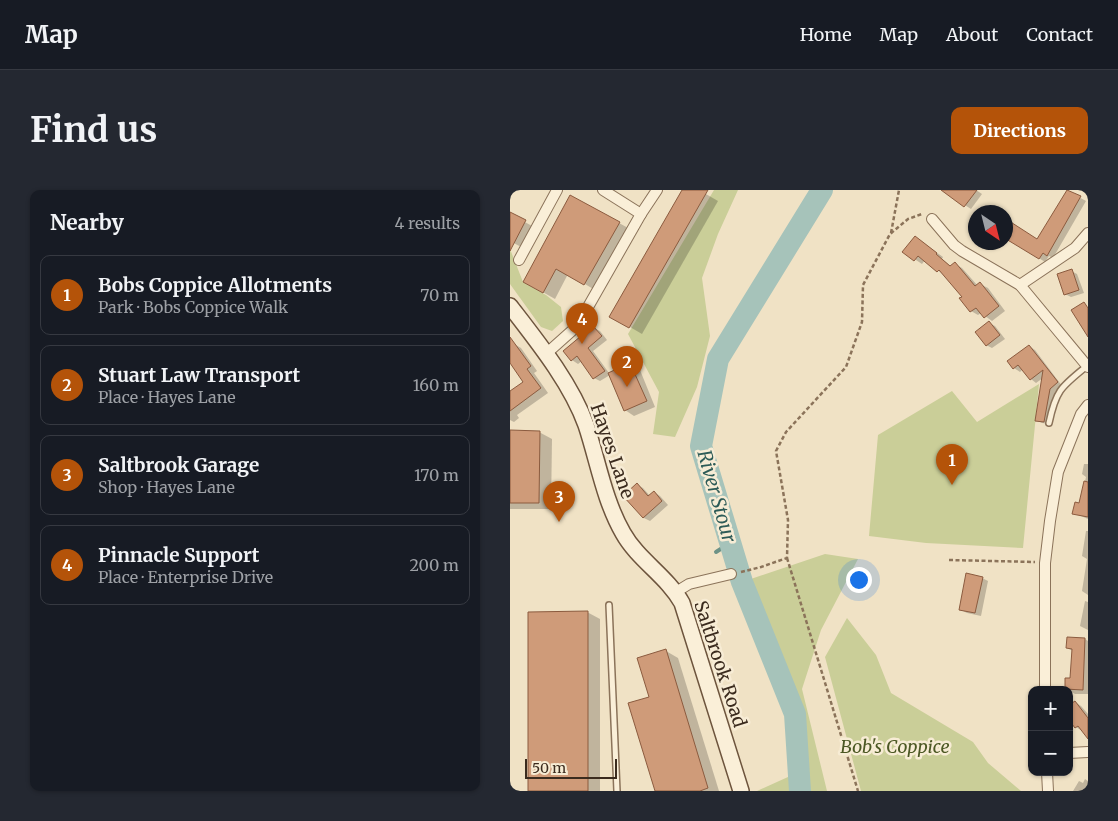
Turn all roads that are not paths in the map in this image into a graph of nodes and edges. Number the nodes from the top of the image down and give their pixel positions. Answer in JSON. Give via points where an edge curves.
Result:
{"nodes":[{"id":1,"x":556,"y":190,"type":"edge"},
{"id":2,"x":603,"y":190,"type":"edge"},
{"id":3,"x":657,"y":190,"type":"edge"},
{"id":4,"x":641,"y":214,"type":"junction"},
{"id":5,"x":932,"y":219,"type":"road end"},
{"id":6,"x":1088,"y":233,"type":"edge"},
{"id":7,"x":518,"y":260,"type":"dead end"},
{"id":8,"x":1020,"y":285,"type":"junction"},
{"id":9,"x":510,"y":306,"type":"edge"},
{"id":10,"x":547,"y":353,"type":"junction"},
{"id":11,"x":1088,"y":367,"type":"edge"},
{"id":12,"x":1088,"y":405,"type":"edge"},
{"id":13,"x":1049,"y":423,"type":"dead end"},
{"id":14,"x":644,"y":560,"type":"joint"},
{"id":15,"x":731,"y":574,"type":"road end"},
{"id":16,"x":676,"y":592,"type":"junction"},
{"id":17,"x":609,"y":605,"type":"dead end"},
{"id":18,"x":1045,"y":686,"type":"edge"},
{"id":19,"x":1088,"y":752,"type":"edge"},
{"id":20,"x":1073,"y":753,"type":"edge"},
{"id":21,"x":1047,"y":776,"type":"edge"},
{"id":22,"x":617,"y":791,"type":"edge"},
{"id":23,"x":741,"y":791,"type":"edge"},
{"id":24,"x":1048,"y":791,"type":"edge"}],
"edges":[{"from":1,"to":7,"type":"street"},
{"from":2,"to":4,"type":"street"},
{"from":3,"to":4,"type":"street"},
{"from":4,"to":10,"type":"street","via":[[575,328]]},
{"from":5,"to":8,"type":"street","via":[[962,251]]},
{"from":6,"to":8,"type":"street","via":[[1074,248]]},
{"from":8,"to":11,"type":"street"},
{"from":9,"to":10,"type":"street","name":"Hayes Lane"},
{"from":10,"to":14,"type":"street","name":"Hayes Lane","via":[[585,424],[600,478],[623,533]]},
{"from":11,"to":13,"type":"lane","via":[[1058,392]]},
{"from":12,"to":18,"type":"street","via":[[1081,414],[1058,472],[1045,563]]},
{"from":14,"to":16,"type":"street","name":"Saltbrook Road"},
{"from":15,"to":16,"type":"street","via":[[689,584]]},
{"from":16,"to":23,"type":"street","name":"Saltbrook Road"},
{"from":17,"to":22,"type":"lane"},
{"from":19,"to":20,"type":"street"},
{"from":21,"to":24,"type":"street"}]}
